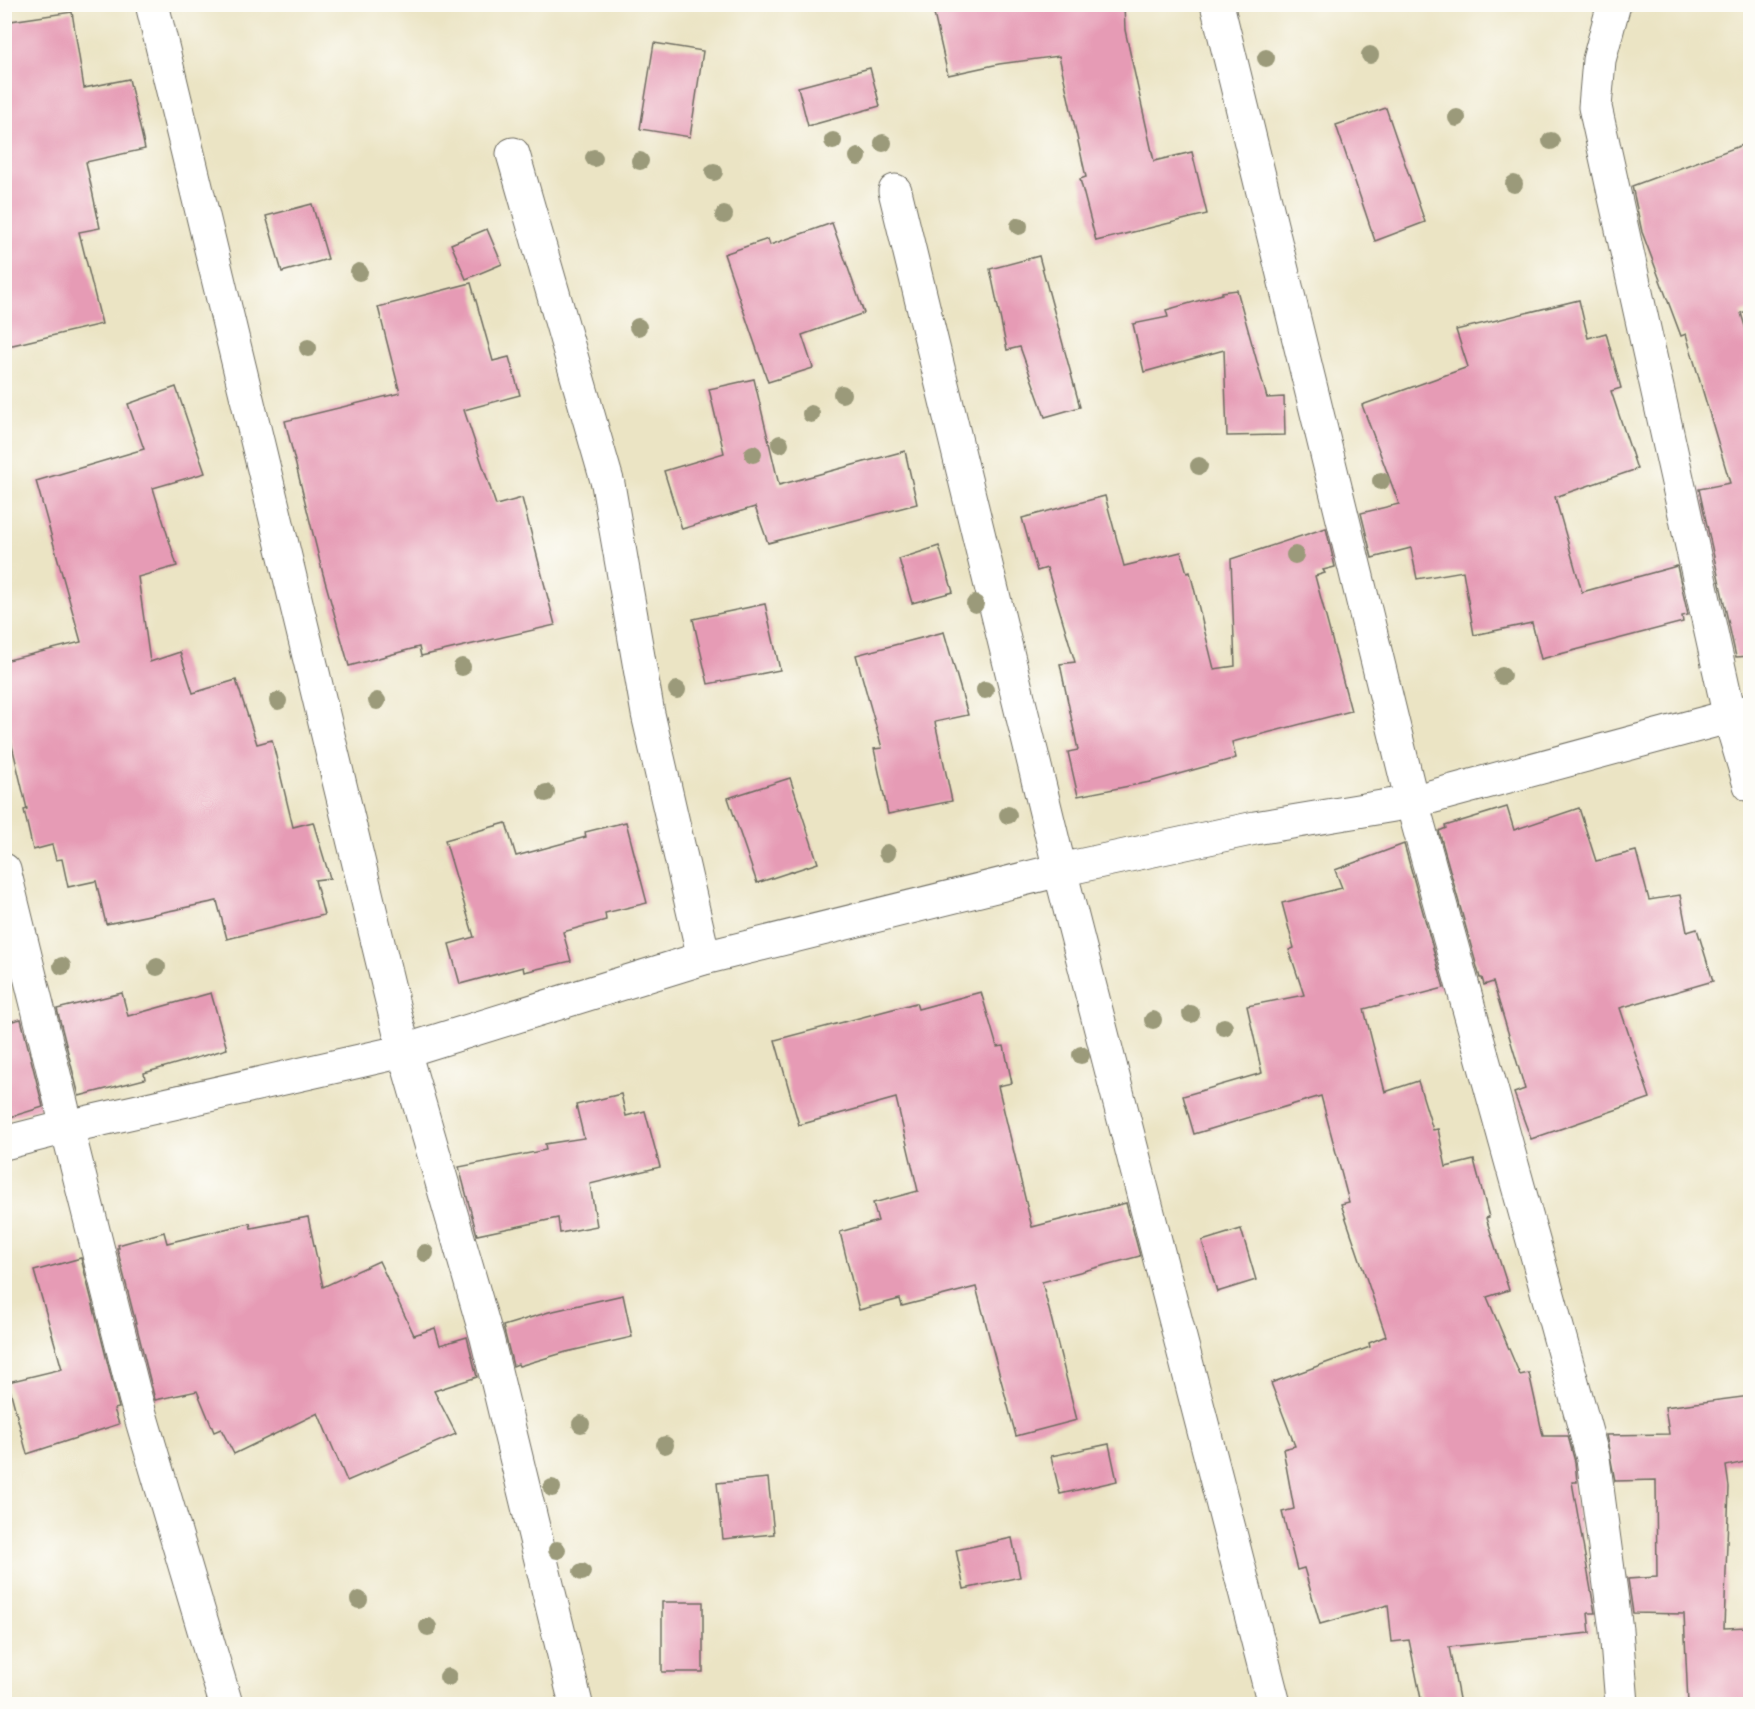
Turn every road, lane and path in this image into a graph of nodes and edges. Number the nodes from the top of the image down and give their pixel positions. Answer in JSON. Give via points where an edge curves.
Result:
{"nodes":[{"id":1,"x":152,"y":4,"type":"edge"},
{"id":2,"x":1217,"y":4,"type":"edge"},
{"id":3,"x":1614,"y":4,"type":"edge"},
{"id":4,"x":513,"y":154,"type":"dead end"},
{"id":5,"x":895,"y":191,"type":"dead end"},
{"id":6,"x":1740,"y":714,"type":"edge"},
{"id":7,"x":1750,"y":785,"type":"edge"},
{"id":8,"x":1412,"y":802,"type":"junction"},
{"id":9,"x":4,"y":870,"type":"edge"},
{"id":10,"x":1060,"y":870,"type":"junction"},
{"id":11,"x":704,"y":958,"type":"junction"},
{"id":12,"x":404,"y":1051,"type":"junction"},
{"id":13,"x":66,"y":1127,"type":"junction"},
{"id":14,"x":4,"y":1143,"type":"edge"},
{"id":15,"x":226,"y":1704,"type":"edge"},
{"id":16,"x":576,"y":1704,"type":"edge"},
{"id":17,"x":1274,"y":1704,"type":"edge"},
{"id":18,"x":1622,"y":1704,"type":"edge"}],
"edges":[{"from":1,"to":12,"type":"street"},
{"from":2,"to":8,"type":"street"},
{"from":3,"to":6,"type":"street","via":[[1599,60],[1595,107]]},
{"from":4,"to":11,"type":"street","via":[[608,484],[648,714]]},
{"from":5,"to":10,"type":"street"},
{"from":6,"to":7,"type":"street"},
{"from":6,"to":8,"type":"street"},
{"from":8,"to":10,"type":"street","via":[[1255,828]]},
{"from":8,"to":18,"type":"street","via":[[1593,1458]]},
{"from":9,"to":13,"type":"street"},
{"from":10,"to":11,"type":"street"},
{"from":10,"to":17,"type":"street"},
{"from":11,"to":12,"type":"street"},
{"from":12,"to":13,"type":"street"},
{"from":12,"to":16,"type":"street","via":[[487,1338]]},
{"from":13,"to":14,"type":"street"},
{"from":13,"to":15,"type":"street","via":[[135,1397]]}]}
